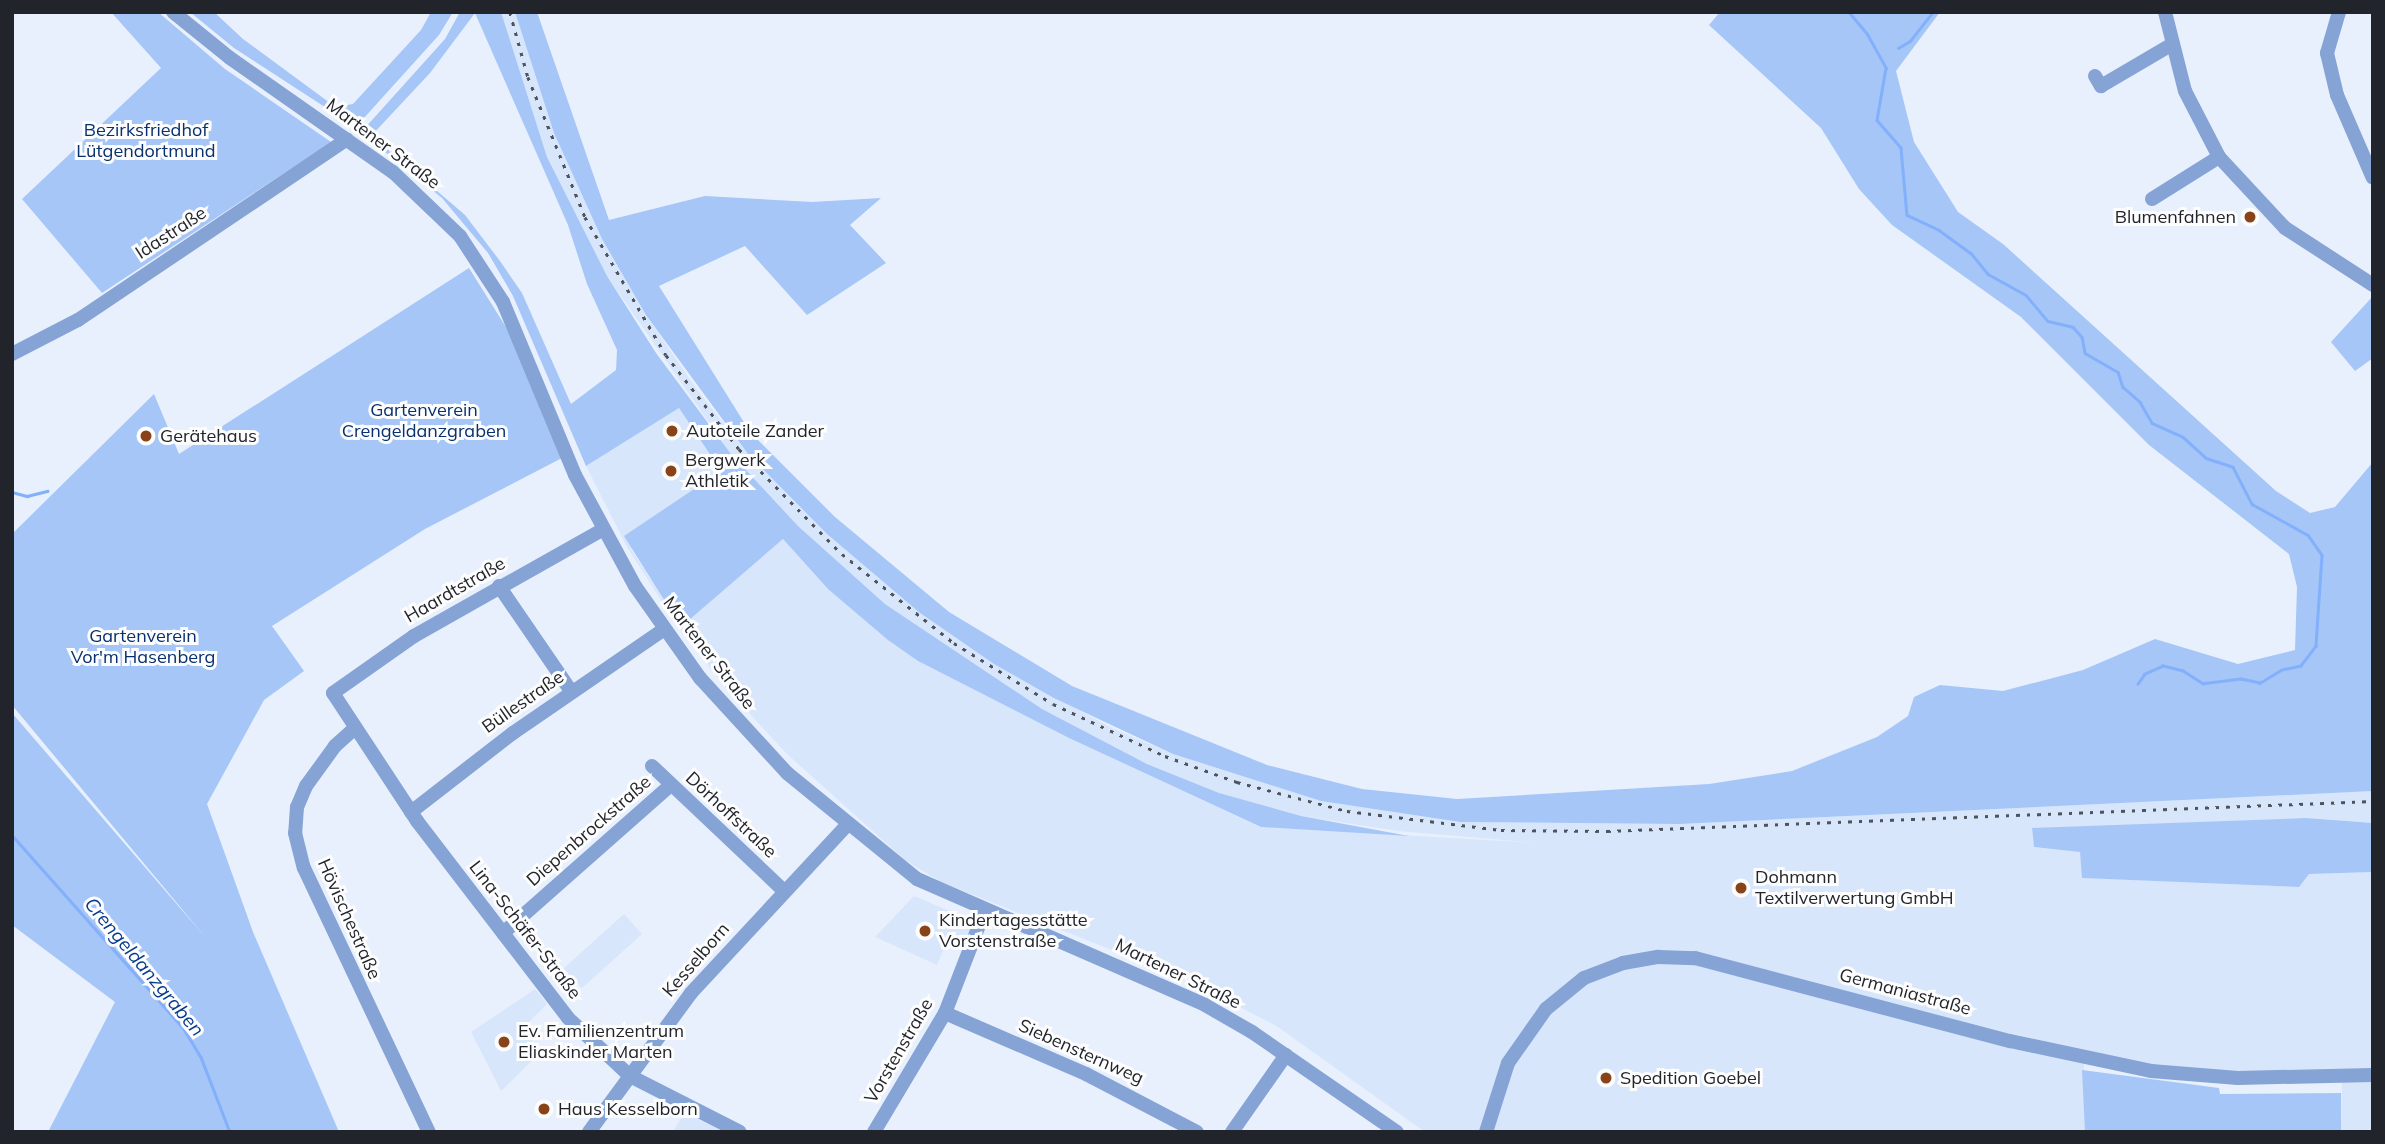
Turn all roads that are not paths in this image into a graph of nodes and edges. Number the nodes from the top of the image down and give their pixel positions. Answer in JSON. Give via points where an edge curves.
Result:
{"nodes":[{"id":1,"x":173,"y":12,"type":"edge"},
{"id":2,"x":2165,"y":12,"type":"edge"},
{"id":3,"x":2336,"y":13,"type":"edge"},
{"id":4,"x":2171,"y":45,"type":"junction"},
{"id":5,"x":2100,"y":87,"type":"dead end"},
{"id":6,"x":347,"y":139,"type":"junction"},
{"id":7,"x":2219,"y":157,"type":"junction"},
{"id":8,"x":2373,"y":178,"type":"edge"},
{"id":9,"x":2152,"y":199,"type":"dead end"},
{"id":10,"x":2373,"y":285,"type":"edge"},
{"id":11,"x":12,"y":354,"type":"edge"},
{"id":12,"x":602,"y":530,"type":"junction"},
{"id":13,"x":499,"y":586,"type":"junction"},
{"id":14,"x":663,"y":630,"type":"junction"},
{"id":15,"x":571,"y":691,"type":"junction"},
{"id":16,"x":333,"y":694,"type":"joint"},
{"id":17,"x":355,"y":728,"type":"junction"},
{"id":18,"x":652,"y":766,"type":"dead end"},
{"id":19,"x":671,"y":785,"type":"junction"},
{"id":20,"x":411,"y":812,"type":"junction"},
{"id":21,"x":847,"y":825,"type":"junction"},
{"id":22,"x":784,"y":891,"type":"junction"},
{"id":23,"x":985,"y":910,"type":"junction"},
{"id":24,"x":503,"y":933,"type":"junction"},
{"id":25,"x":946,"y":1013,"type":"junction"},
{"id":26,"x":1286,"y":1055,"type":"junction"},
{"id":27,"x":2373,"y":1075,"type":"edge"},
{"id":28,"x":630,"y":1076,"type":"junction"},
{"id":29,"x":1497,"y":1100,"type":"junction"},
{"id":30,"x":1376,"y":1126,"type":"edge"},
{"id":31,"x":1234,"y":1131,"type":"edge"},
{"id":32,"x":429,"y":1132,"type":"edge"},
{"id":33,"x":589,"y":1132,"type":"edge"},
{"id":34,"x":740,"y":1132,"type":"edge"},
{"id":35,"x":874,"y":1132,"type":"edge"},
{"id":36,"x":1197,"y":1132,"type":"edge"},
{"id":37,"x":1398,"y":1132,"type":"edge"},
{"id":38,"x":1486,"y":1132,"type":"edge"},
{"id":39,"x":1496,"y":1132,"type":"edge"}],
"edges":[{"from":1,"to":6,"type":"street","name":"Martener Straße","via":[[230,58]]},
{"from":2,"to":4,"type":"street"},
{"from":3,"to":8,"type":"street","via":[[2327,53],[2337,95]]},
{"from":4,"to":5,"type":"street"},
{"from":4,"to":7,"type":"street","via":[[2185,91]]},
{"from":6,"to":11,"type":"street","name":"Idastraße","via":[[78,320]]},
{"from":6,"to":12,"type":"street","name":"Martener Straße","via":[[421,195],[475,255],[507,312]]},
{"from":7,"to":9,"type":"street"},
{"from":7,"to":10,"type":"street","via":[[2285,228]]},
{"from":12,"to":13,"type":"street","name":"Haardtstraße"},
{"from":12,"to":14,"type":"street","name":"Martener Straße"},
{"from":13,"to":15,"type":"street"},
{"from":13,"to":16,"type":"street","name":"Haardtstraße","via":[[414,636]]},
{"from":14,"to":15,"type":"street","name":"Büllestraße"},
{"from":14,"to":21,"type":"street","name":"Martener Straße","via":[[746,730]]},
{"from":15,"to":20,"type":"street","name":"Büllestraße"},
{"from":16,"to":17,"type":"street","name":"Lina-Schäfer-Straße"},
{"from":17,"to":20,"type":"street","name":"Lina-Schäfer-Straße"},
{"from":17,"to":32,"type":"street","name":"Hövischestraße","via":[[335,746],[306,786],[297,807],[295,834],[304,868]]},
{"from":18,"to":19,"type":"street","name":"Dörhoffstraße"},
{"from":19,"to":22,"type":"street","name":"Dörhoffstraße"},
{"from":19,"to":24,"type":"street","name":"Diepenbrockstraße"},
{"from":20,"to":24,"type":"street","name":"Lina-Schäfer-Straße"},
{"from":21,"to":22,"type":"street","name":"Kesselborn"},
{"from":21,"to":23,"type":"street","name":"Martener Straße","via":[[917,879]]},
{"from":22,"to":28,"type":"street","name":"Kesselborn","via":[[692,991]]},
{"from":23,"to":25,"type":"street","name":"Vorstenstraße"},
{"from":23,"to":26,"type":"street","name":"Martener Straße","via":[[1154,980]]},
{"from":24,"to":28,"type":"street","name":"Lina-Schäfer-Straße","via":[[568,1018]]},
{"from":25,"to":35,"type":"street","name":"Vorstenstraße"},
{"from":25,"to":36,"type":"street","name":"Siebensternweg","via":[[1086,1074]]},
{"from":26,"to":30,"type":"street","name":"Martener Straße"},
{"from":26,"to":31,"type":"street"},
{"from":27,"to":29,"type":"street","name":"Germaniastraße","via":[[2238,1078],[2151,1071],[2010,1041],[1695,958],[1658,957],[1623,963],[1584,978],[1546,1009],[1508,1063]]},
{"from":28,"to":33,"type":"street","name":"Kesselborn"},
{"from":28,"to":34,"type":"street","name":"Lina-Schäfer-Straße"},
{"from":29,"to":38,"type":"street","name":"Germaniastraße"},
{"from":29,"to":39,"type":"street","name":"Germaniastraße"},
{"from":30,"to":37,"type":"street","name":"Martener Straße"}]}
